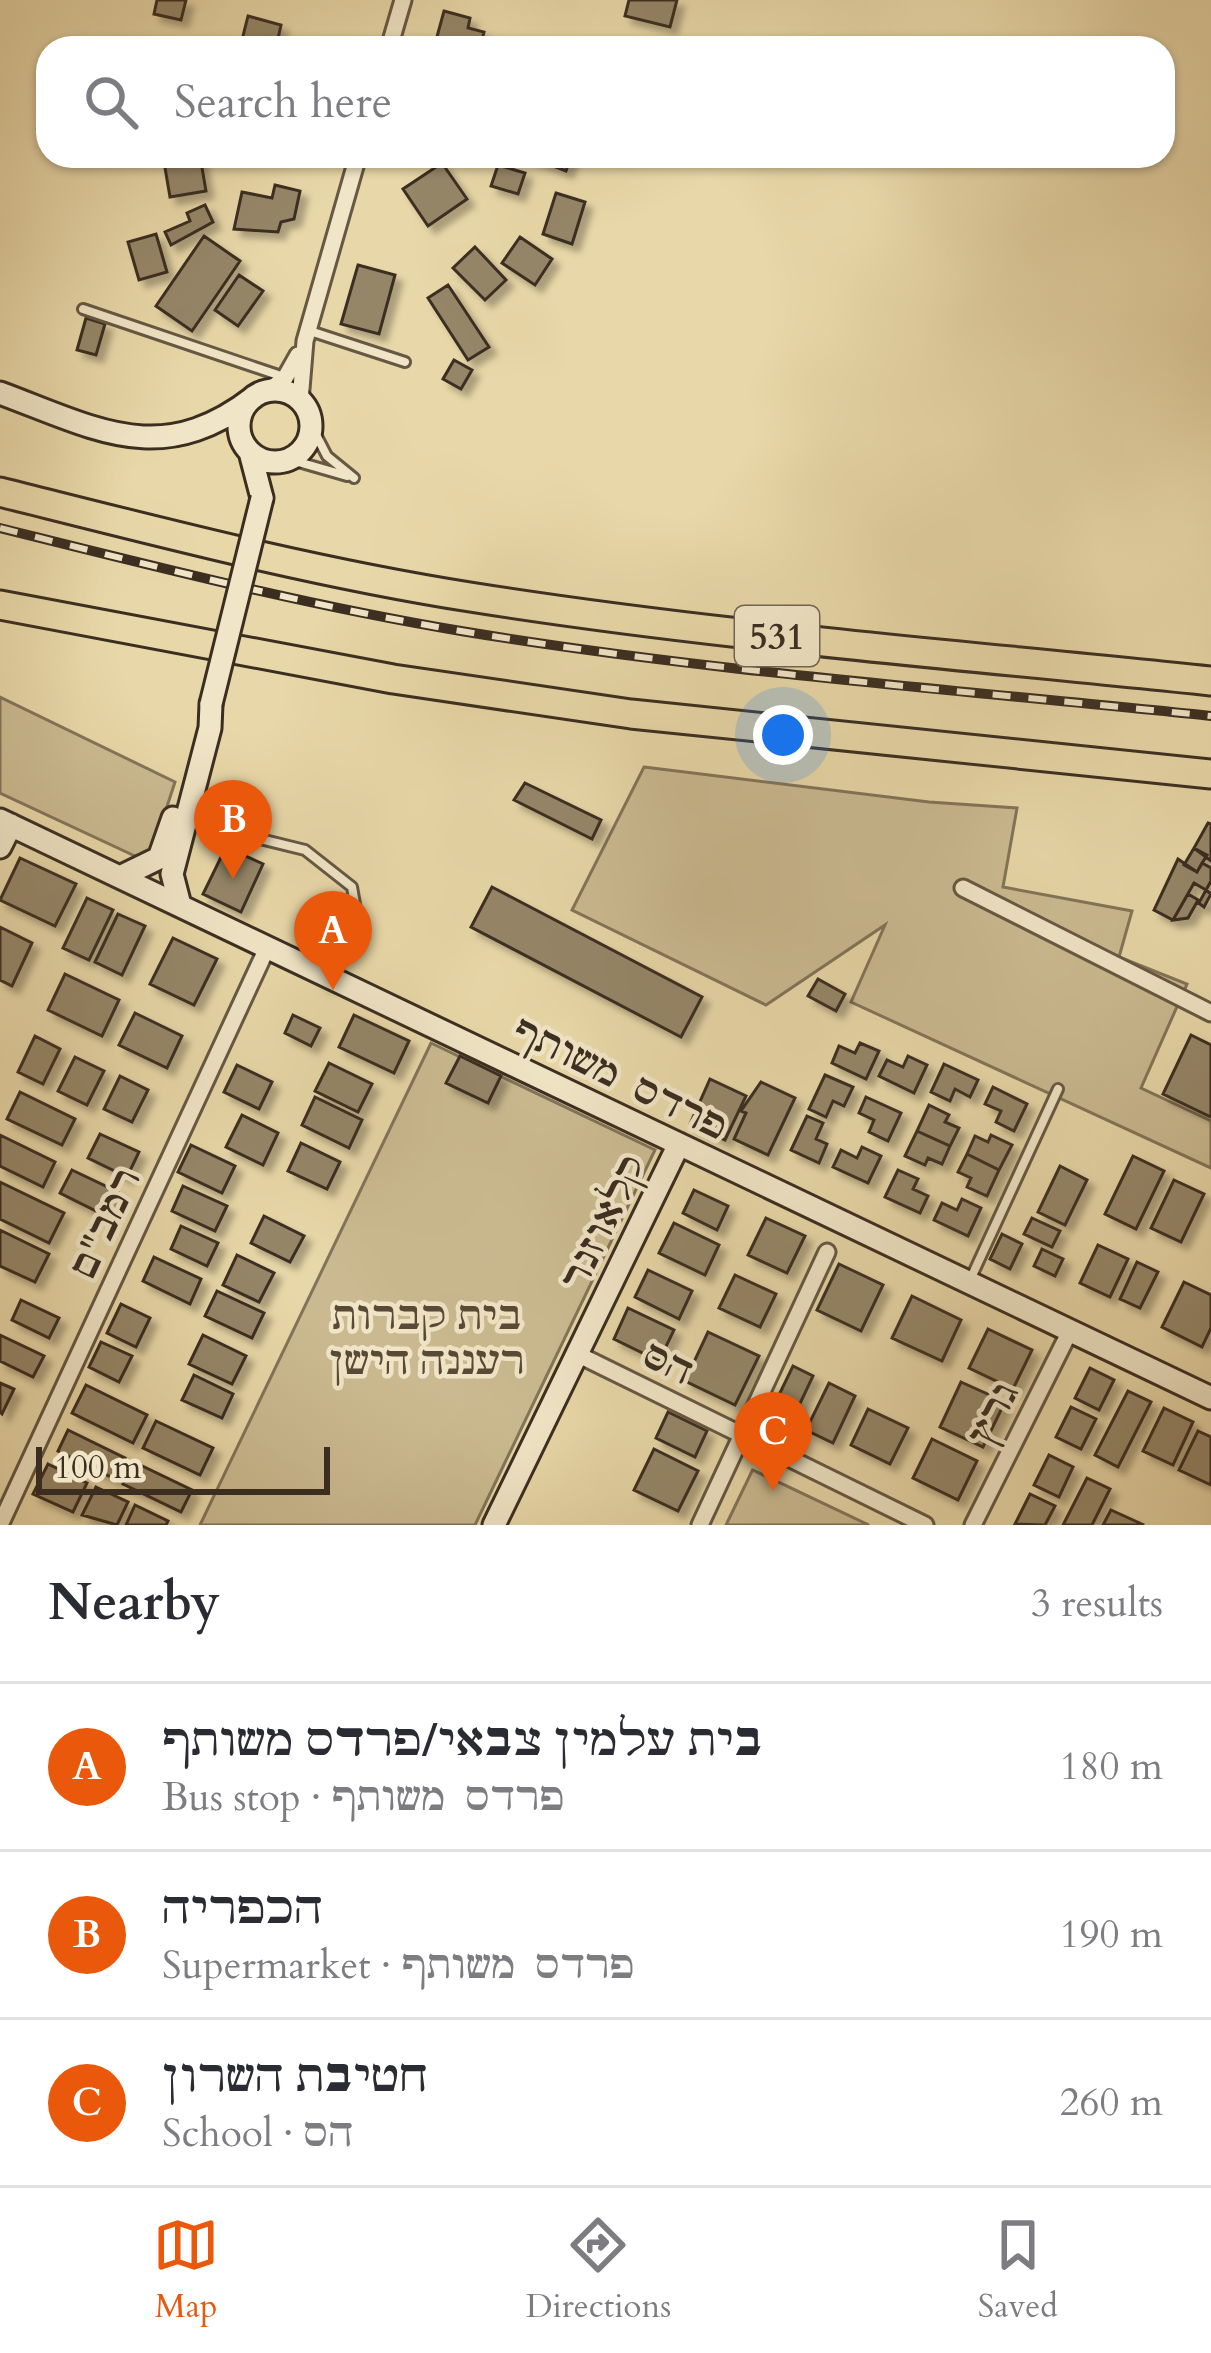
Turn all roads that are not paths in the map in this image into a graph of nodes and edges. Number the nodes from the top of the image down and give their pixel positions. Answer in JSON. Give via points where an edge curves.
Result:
{"nodes":[{"id":1,"x":403,"y":0,"type":"edge"},
{"id":2,"x":395,"y":36,"type":"edge"},
{"id":3,"x":355,"y":168,"type":"edge"},
{"id":4,"x":82,"y":309,"type":"dead end"},
{"id":5,"x":306,"y":336,"type":"junction"},
{"id":6,"x":406,"y":362,"type":"dead end"},
{"id":7,"x":269,"y":389,"type":"junction"},
{"id":8,"x":0,"y":393,"type":"edge"},
{"id":9,"x":300,"y":400,"type":"junction"},
{"id":10,"x":310,"y":422,"type":"junction"},
{"id":11,"x":190,"y":432,"type":"junction"},
{"id":12,"x":249,"y":450,"type":"junction"},
{"id":13,"x":287,"y":460,"type":"junction"},
{"id":14,"x":0,"y":476,"type":"edge"},
{"id":15,"x":0,"y":492,"type":"edge"},
{"id":16,"x":262,"y":498,"type":"junction"},
{"id":17,"x":345,"y":574,"type":"junction"},
{"id":18,"x":0,"y":587,"type":"edge"},
{"id":19,"x":0,"y":605,"type":"edge"},
{"id":20,"x":278,"y":658,"type":"junction"},
{"id":21,"x":1211,"y":678,"type":"edge"},
{"id":22,"x":211,"y":704,"type":"junction"},
{"id":23,"x":1086,"y":761,"type":"junction"},
{"id":24,"x":1211,"y":774,"type":"edge"},
{"id":25,"x":1211,"y":786,"type":"edge"},
{"id":26,"x":185,"y":821,"type":"junction"},
{"id":27,"x":5,"y":822,"type":"edge"},
{"id":28,"x":0,"y":848,"type":"edge"},
{"id":29,"x":120,"y":877,"type":"junction"},
{"id":30,"x":963,"y":888,"type":"dead end"},
{"id":31,"x":180,"y":905,"type":"junction"},
{"id":32,"x":267,"y":948,"type":"junction"},
{"id":33,"x":311,"y":968,"type":"junction"},
{"id":34,"x":1211,"y":1012,"type":"edge"},
{"id":35,"x":1058,"y":1089,"type":"dead end"},
{"id":36,"x":679,"y":1144,"type":"junction"},
{"id":37,"x":827,"y":1252,"type":"dead end"},
{"id":38,"x":970,"y":1281,"type":"junction"},
{"id":39,"x":1070,"y":1331,"type":"junction"},
{"id":40,"x":577,"y":1354,"type":"junction"},
{"id":41,"x":1211,"y":1398,"type":"edge"},
{"id":42,"x":743,"y":1436,"type":"junction"},
{"id":43,"x":0,"y":1525,"type":"edge"},
{"id":44,"x":494,"y":1525,"type":"edge"},
{"id":45,"x":700,"y":1525,"type":"edge"},
{"id":46,"x":925,"y":1525,"type":"edge"},
{"id":47,"x":973,"y":1525,"type":"edge"}],
"edges":[{"from":1,"to":2,"type":"street"},
{"from":3,"to":5,"type":"street"},
{"from":4,"to":7,"type":"lane"},
{"from":5,"to":6,"type":"lane"},
{"from":5,"to":7,"type":"street"},
{"from":5,"to":9,"type":"street"},
{"from":7,"to":9,"type":"street"},
{"from":7,"to":11,"type":"street"},
{"from":7,"to":12,"type":"street","via":[[239,419]]},
{"from":8,"to":11,"type":"street","via":[[122,437]]},
{"from":9,"to":10,"type":"street"},
{"from":10,"to":13,"type":"street","via":[[303,448]]},
{"from":10,"to":13,"type":"lane","via":[[327,456],[354,478]]},
{"from":11,"to":12,"type":"street"},
{"from":12,"to":13,"type":"street"},
{"from":12,"to":16,"type":"street"},
{"from":13,"to":16,"type":"street"},
{"from":14,"to":17,"type":"highway"},
{"from":15,"to":17,"type":"highway","number":"531"},
{"from":16,"to":22,"type":"street","bridge":true},
{"from":17,"to":21,"type":"highway","number":"531","via":[[643,622]]},
{"from":18,"to":20,"type":"highway","number":"531"},
{"from":19,"to":20,"type":"highway"},
{"from":20,"to":23,"type":"highway","number":"531","via":[[632,714]]},
{"from":22,"to":26,"type":"street"},
{"from":22,"to":29,"type":"street","via":[[159,857]]},
{"from":23,"to":24,"type":"highway","number":"531"},
{"from":23,"to":25,"type":"highway"},
{"from":26,"to":31,"type":"street","via":[[172,874]]},
{"from":26,"to":33,"type":"lane","via":[[305,850],[352,886],[358,921]]},
{"from":27,"to":28,"type":"street"},
{"from":27,"to":29,"type":"street","name":"פרדס משותף"},
{"from":29,"to":31,"type":"street","name":"פרדס משותף"},
{"from":30,"to":34,"type":"street"},
{"from":31,"to":32,"type":"street","name":"פרדס משותף"},
{"from":32,"to":33,"type":"street","name":"פרדס משותף"},
{"from":32,"to":43,"type":"street","name":"רמב\"ם"},
{"from":33,"to":36,"type":"street","name":"פרדס משותף"},
{"from":35,"to":38,"type":"lane"},
{"from":36,"to":38,"type":"street","name":"פרדס משותף"},
{"from":36,"to":40,"type":"street","name":"קלאוזנר"},
{"from":37,"to":42,"type":"street"},
{"from":38,"to":39,"type":"street","name":"פרדס משותף"},
{"from":39,"to":41,"type":"street","name":"פרדס משותף"},
{"from":39,"to":47,"type":"street","name":"גרץ"},
{"from":40,"to":42,"type":"street","name":"הס"},
{"from":40,"to":44,"type":"street","name":"קלאוזנר"},
{"from":42,"to":45,"type":"street"},
{"from":42,"to":46,"type":"street","name":"הס"}]}
